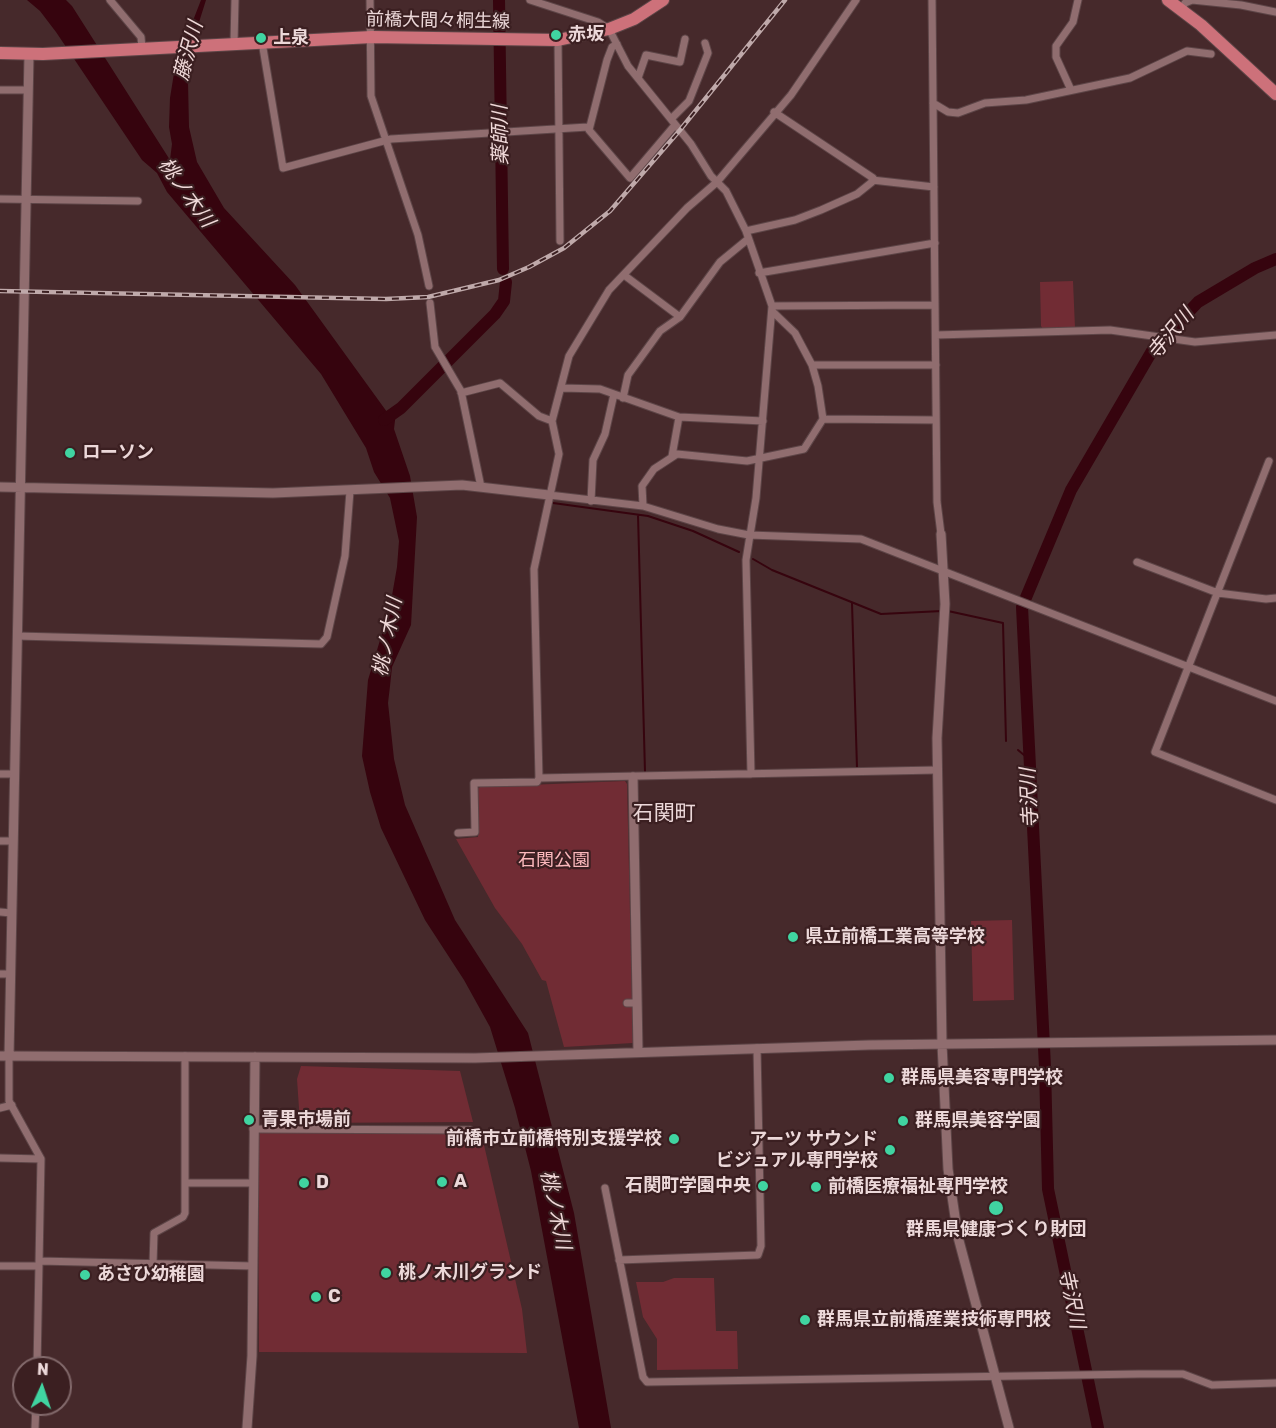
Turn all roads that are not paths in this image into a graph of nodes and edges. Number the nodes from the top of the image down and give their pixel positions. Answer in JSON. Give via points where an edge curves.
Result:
{"nodes":[{"id":1,"x":110,"y":0,"type":"edge"},
{"id":2,"x":235,"y":0,"type":"edge"},
{"id":3,"x":370,"y":0,"type":"edge"},
{"id":4,"x":530,"y":0,"type":"edge"},
{"id":5,"x":663,"y":0,"type":"edge"},
{"id":6,"x":856,"y":0,"type":"edge"},
{"id":7,"x":932,"y":0,"type":"edge"},
{"id":8,"x":1078,"y":0,"type":"edge"},
{"id":9,"x":1168,"y":0,"type":"edge"},
{"id":10,"x":1181,"y":10,"type":"junction"},
{"id":11,"x":1276,"y":12,"type":"edge"},
{"id":12,"x":609,"y":29,"type":"junction"},
{"id":13,"x":372,"y":37,"type":"junction"},
{"id":14,"x":685,"y":39,"type":"dead end"},
{"id":15,"x":558,"y":40,"type":"junction"},
{"id":16,"x":262,"y":42,"type":"junction"},
{"id":17,"x":234,"y":43,"type":"junction"},
{"id":18,"x":705,"y":43,"type":"dead end"},
{"id":19,"x":617,"y":44,"type":"junction"},
{"id":20,"x":142,"y":48,"type":"junction"},
{"id":21,"x":0,"y":53,"type":"edge"},
{"id":22,"x":1211,"y":54,"type":"dead end"},
{"id":23,"x":29,"y":55,"type":"junction"},
{"id":24,"x":638,"y":78,"type":"junction"},
{"id":25,"x":1274,"y":87,"type":"edge"},
{"id":26,"x":0,"y":90,"type":"edge"},
{"id":27,"x":28,"y":90,"type":"junction"},
{"id":28,"x":1071,"y":90,"type":"junction"},
{"id":29,"x":933,"y":103,"type":"junction"},
{"id":30,"x":774,"y":112,"type":"junction"},
{"id":31,"x":673,"y":122,"type":"junction"},
{"id":32,"x":588,"y":127,"type":"junction"},
{"id":33,"x":558,"y":130,"type":"junction"},
{"id":34,"x":386,"y":140,"type":"junction"},
{"id":35,"x":872,"y":180,"type":"junction"},
{"id":36,"x":717,"y":182,"type":"junction"},
{"id":37,"x":934,"y":187,"type":"junction"},
{"id":38,"x":0,"y":199,"type":"edge"},
{"id":39,"x":26,"y":199,"type":"junction"},
{"id":40,"x":138,"y":201,"type":"dead end"},
{"id":41,"x":746,"y":231,"type":"junction"},
{"id":42,"x":748,"y":239,"type":"junction"},
{"id":43,"x":560,"y":241,"type":"dead end"},
{"id":44,"x":935,"y":243,"type":"junction"},
{"id":45,"x":759,"y":273,"type":"junction"},
{"id":46,"x":624,"y":275,"type":"junction"},
{"id":47,"x":429,"y":286,"type":"dead end"},
{"id":48,"x":430,"y":303,"type":"dead end"},
{"id":49,"x":935,"y":304,"type":"junction"},
{"id":50,"x":772,"y":309,"type":"junction"},
{"id":51,"x":680,"y":317,"type":"junction"},
{"id":52,"x":1276,"y":334,"type":"edge"},
{"id":53,"x":936,"y":335,"type":"junction"},
{"id":54,"x":812,"y":364,"type":"junction"},
{"id":55,"x":936,"y":365,"type":"junction"},
{"id":56,"x":562,"y":388,"type":"junction"},
{"id":57,"x":462,"y":393,"type":"junction"},
{"id":58,"x":614,"y":394,"type":"junction"},
{"id":59,"x":623,"y":398,"type":"junction"},
{"id":60,"x":679,"y":417,"type":"junction"},
{"id":61,"x":823,"y":419,"type":"junction"},
{"id":62,"x":936,"y":420,"type":"junction"},
{"id":63,"x":552,"y":421,"type":"junction"},
{"id":64,"x":763,"y":422,"type":"junction"},
{"id":65,"x":672,"y":456,"type":"junction"},
{"id":66,"x":759,"y":460,"type":"junction"},
{"id":67,"x":1269,"y":461,"type":"dead end"},
{"id":68,"x":0,"y":487,"type":"edge"},
{"id":69,"x":481,"y":487,"type":"junction"},
{"id":70,"x":21,"y":488,"type":"junction"},
{"id":71,"x":354,"y":491,"type":"junction"},
{"id":72,"x":549,"y":495,"type":"junction"},
{"id":73,"x":591,"y":501,"type":"junction"},
{"id":74,"x":643,"y":506,"type":"junction"},
{"id":75,"x":941,"y":534,"type":"joint"},
{"id":76,"x":749,"y":535,"type":"junction"},
{"id":77,"x":1137,"y":562,"type":"dead end"},
{"id":78,"x":944,"y":570,"type":"junction"},
{"id":79,"x":1218,"y":592,"type":"junction"},
{"id":80,"x":1276,"y":597,"type":"edge"},
{"id":81,"x":17,"y":636,"type":"junction"},
{"id":82,"x":1188,"y":667,"type":"junction"},
{"id":83,"x":1276,"y":701,"type":"edge"},
{"id":84,"x":937,"y":770,"type":"junction"},
{"id":85,"x":0,"y":774,"type":"edge"},
{"id":86,"x":13,"y":774,"type":"junction"},
{"id":87,"x":751,"y":774,"type":"junction"},
{"id":88,"x":633,"y":777,"type":"junction"},
{"id":89,"x":539,"y":778,"type":"junction"},
{"id":90,"x":1276,"y":800,"type":"edge"},
{"id":91,"x":458,"y":833,"type":"dead end"},
{"id":92,"x":0,"y":841,"type":"edge"},
{"id":93,"x":12,"y":841,"type":"junction"},
{"id":94,"x":0,"y":912,"type":"edge"},
{"id":95,"x":11,"y":913,"type":"junction"},
{"id":96,"x":5,"y":974,"type":"edge"},
{"id":97,"x":627,"y":1003,"type":"dead end"},
{"id":98,"x":637,"y":1003,"type":"junction"},
{"id":99,"x":1276,"y":1040,"type":"edge"},
{"id":100,"x":942,"y":1044,"type":"junction"},
{"id":101,"x":757,"y":1048,"type":"junction"},
{"id":102,"x":638,"y":1051,"type":"junction"},
{"id":103,"x":5,"y":1056,"type":"edge"},
{"id":104,"x":185,"y":1056,"type":"junction"},
{"id":105,"x":255,"y":1057,"type":"junction"},
{"id":106,"x":12,"y":1106,"type":"junction"},
{"id":107,"x":0,"y":1108,"type":"edge"},
{"id":108,"x":253,"y":1129,"type":"junction"},
{"id":109,"x":470,"y":1130,"type":"dead end"},
{"id":110,"x":0,"y":1158,"type":"edge"},
{"id":111,"x":41,"y":1159,"type":"junction"},
{"id":112,"x":185,"y":1183,"type":"junction"},
{"id":113,"x":253,"y":1183,"type":"junction"},
{"id":114,"x":604,"y":1188,"type":"dead end"},
{"id":115,"x":619,"y":1260,"type":"junction"},
{"id":116,"x":39,"y":1264,"type":"junction"},
{"id":117,"x":153,"y":1264,"type":"junction"},
{"id":118,"x":0,"y":1266,"type":"edge"},
{"id":119,"x":253,"y":1266,"type":"junction"},
{"id":120,"x":37,"y":1356,"type":"edge"},
{"id":121,"x":994,"y":1376,"type":"junction"},
{"id":122,"x":1276,"y":1383,"type":"edge"},
{"id":123,"x":247,"y":1428,"type":"edge"},
{"id":124,"x":1009,"y":1428,"type":"edge"}],
"edges":[{"from":1,"to":20,"type":"street","via":[[141,37]]},
{"from":2,"to":17,"type":"street"},
{"from":3,"to":13,"type":"street"},
{"from":4,"to":12,"type":"street"},
{"from":5,"to":12,"type":"main road","name":"前橋大間々桐生線","via":[[634,19]]},
{"from":6,"to":30,"type":"street","via":[[791,95]]},
{"from":7,"to":29,"type":"street"},
{"from":8,"to":28,"type":"street","via":[[1073,22],[1056,46],[1056,57]]},
{"from":9,"to":10,"type":"main road"},
{"from":10,"to":11,"type":"street","via":[[1192,0]]},
{"from":10,"to":25,"type":"main road"},
{"from":12,"to":15,"type":"main road","name":"前橋大間々桐生線"},
{"from":12,"to":19,"type":"street"},
{"from":13,"to":15,"type":"main road","name":"前橋大間々桐生線"},
{"from":13,"to":16,"type":"main road","name":"前橋大間々桐生線"},
{"from":13,"to":34,"type":"street","via":[[371,96]]},
{"from":14,"to":24,"type":"street","via":[[680,62],[646,55]]},
{"from":15,"to":33,"type":"street"},
{"from":16,"to":17,"type":"main road","name":"前橋大間々桐生線"},
{"from":16,"to":34,"type":"street","via":[[283,168]]},
{"from":17,"to":20,"type":"main road","name":"前橋大間々桐生線"},
{"from":18,"to":31,"type":"street","via":[[708,53],[689,101]]},
{"from":19,"to":24,"type":"street"},
{"from":19,"to":32,"type":"street","via":[[607,60]]},
{"from":20,"to":23,"type":"main road"},
{"from":21,"to":23,"type":"main road"},
{"from":22,"to":28,"type":"street","via":[[1187,51],[1130,78]]},
{"from":23,"to":27,"type":"street"},
{"from":24,"to":31,"type":"street"},
{"from":26,"to":27,"type":"street"},
{"from":27,"to":39,"type":"street"},
{"from":28,"to":29,"type":"street","via":[[1026,100],[985,103],[958,112],[948,112]]},
{"from":29,"to":37,"type":"street"},
{"from":30,"to":35,"type":"street"},
{"from":30,"to":36,"type":"street"},
{"from":31,"to":32,"type":"street","via":[[630,178]]},
{"from":31,"to":36,"type":"street"},
{"from":32,"to":33,"type":"street"},
{"from":33,"to":34,"type":"street"},
{"from":33,"to":43,"type":"street"},
{"from":34,"to":47,"type":"street","via":[[418,235]]},
{"from":35,"to":37,"type":"street"},
{"from":35,"to":41,"type":"street","via":[[858,194],[821,210]]},
{"from":36,"to":41,"type":"street","via":[[726,190]]},
{"from":36,"to":46,"type":"street"},
{"from":37,"to":44,"type":"street"},
{"from":38,"to":39,"type":"street"},
{"from":39,"to":40,"type":"street"},
{"from":39,"to":70,"type":"street"},
{"from":41,"to":42,"type":"street"},
{"from":42,"to":45,"type":"street"},
{"from":42,"to":51,"type":"street","via":[[720,262]]},
{"from":44,"to":45,"type":"street"},
{"from":44,"to":49,"type":"street"},
{"from":45,"to":50,"type":"street"},
{"from":46,"to":51,"type":"street"},
{"from":46,"to":56,"type":"street","via":[[609,290],[569,356]]},
{"from":48,"to":57,"type":"street","via":[[432,335],[441,359]]},
{"from":49,"to":50,"type":"street"},
{"from":49,"to":53,"type":"street"},
{"from":50,"to":54,"type":"street","via":[[795,333]]},
{"from":50,"to":64,"type":"street"},
{"from":51,"to":59,"type":"street","via":[[660,331],[628,375]]},
{"from":52,"to":53,"type":"street","via":[[1206,342],[1110,330]]},
{"from":53,"to":55,"type":"street"},
{"from":54,"to":55,"type":"street"},
{"from":54,"to":61,"type":"street"},
{"from":55,"to":62,"type":"street"},
{"from":56,"to":58,"type":"street","via":[[600,389]]},
{"from":56,"to":63,"type":"street"},
{"from":57,"to":63,"type":"street","via":[[500,383],[539,416]]},
{"from":57,"to":69,"type":"street"},
{"from":58,"to":59,"type":"street"},
{"from":58,"to":73,"type":"street","via":[[594,460]]},
{"from":59,"to":60,"type":"street"},
{"from":60,"to":64,"type":"street"},
{"from":60,"to":65,"type":"street"},
{"from":61,"to":62,"type":"street"},
{"from":61,"to":66,"type":"street","via":[[804,449]]},
{"from":62,"to":75,"type":"street"},
{"from":63,"to":72,"type":"street","via":[[558,454]]},
{"from":64,"to":66,"type":"street"},
{"from":65,"to":66,"type":"street"},
{"from":65,"to":74,"type":"street","via":[[654,469],[642,486]]},
{"from":66,"to":76,"type":"street"},
{"from":67,"to":79,"type":"street"},
{"from":68,"to":70,"type":"street"},
{"from":69,"to":71,"type":"street"},
{"from":69,"to":72,"type":"street"},
{"from":70,"to":71,"type":"street"},
{"from":70,"to":81,"type":"street"},
{"from":71,"to":81,"type":"street","via":[[345,556],[327,638],[321,644]]},
{"from":72,"to":73,"type":"street"},
{"from":72,"to":89,"type":"street","via":[[534,569]]},
{"from":73,"to":74,"type":"street"},
{"from":74,"to":76,"type":"street"},
{"from":75,"to":78,"type":"street"},
{"from":76,"to":78,"type":"street","via":[[861,539]]},
{"from":76,"to":87,"type":"street","via":[[746,560]]},
{"from":77,"to":79,"type":"street"},
{"from":78,"to":82,"type":"street"},
{"from":78,"to":84,"type":"street"},
{"from":79,"to":80,"type":"street"},
{"from":79,"to":82,"type":"street"},
{"from":81,"to":86,"type":"street"},
{"from":82,"to":83,"type":"street"},
{"from":82,"to":90,"type":"street","via":[[1155,752]]},
{"from":84,"to":87,"type":"street"},
{"from":84,"to":100,"type":"street"},
{"from":85,"to":86,"type":"street"},
{"from":86,"to":93,"type":"street"},
{"from":87,"to":88,"type":"street"},
{"from":88,"to":89,"type":"street"},
{"from":88,"to":98,"type":"street"},
{"from":89,"to":91,"type":"street","via":[[537,782],[474,783],[475,832]]},
{"from":92,"to":93,"type":"street"},
{"from":93,"to":95,"type":"street"},
{"from":94,"to":95,"type":"street"},
{"from":95,"to":96,"type":"street"},
{"from":96,"to":103,"type":"street"},
{"from":97,"to":98,"type":"street"},
{"from":98,"to":102,"type":"street"},
{"from":99,"to":100,"type":"street"},
{"from":100,"to":101,"type":"street"},
{"from":100,"to":121,"type":"street","via":[[952,1203]]},
{"from":101,"to":102,"type":"street"},
{"from":101,"to":115,"type":"street","via":[[761,1246],[758,1255]]},
{"from":102,"to":105,"type":"street","via":[[482,1058]]},
{"from":103,"to":104,"type":"street"},
{"from":103,"to":106,"type":"street"},
{"from":104,"to":105,"type":"street"},
{"from":104,"to":112,"type":"street"},
{"from":105,"to":108,"type":"street"},
{"from":106,"to":107,"type":"street"},
{"from":106,"to":111,"type":"street"},
{"from":108,"to":109,"type":"street"},
{"from":108,"to":113,"type":"street"},
{"from":110,"to":111,"type":"street"},
{"from":111,"to":116,"type":"street"},
{"from":112,"to":113,"type":"street"},
{"from":112,"to":117,"type":"street","via":[[184,1215],[154,1233]]},
{"from":113,"to":119,"type":"street"},
{"from":114,"to":115,"type":"street"},
{"from":115,"to":121,"type":"street","via":[[643,1379],[647,1382]]},
{"from":116,"to":117,"type":"street"},
{"from":116,"to":118,"type":"street"},
{"from":116,"to":120,"type":"street"},
{"from":117,"to":119,"type":"street"},
{"from":119,"to":123,"type":"street"},
{"from":121,"to":122,"type":"street","via":[[1183,1374],[1212,1385]]},
{"from":121,"to":124,"type":"street"}]}
